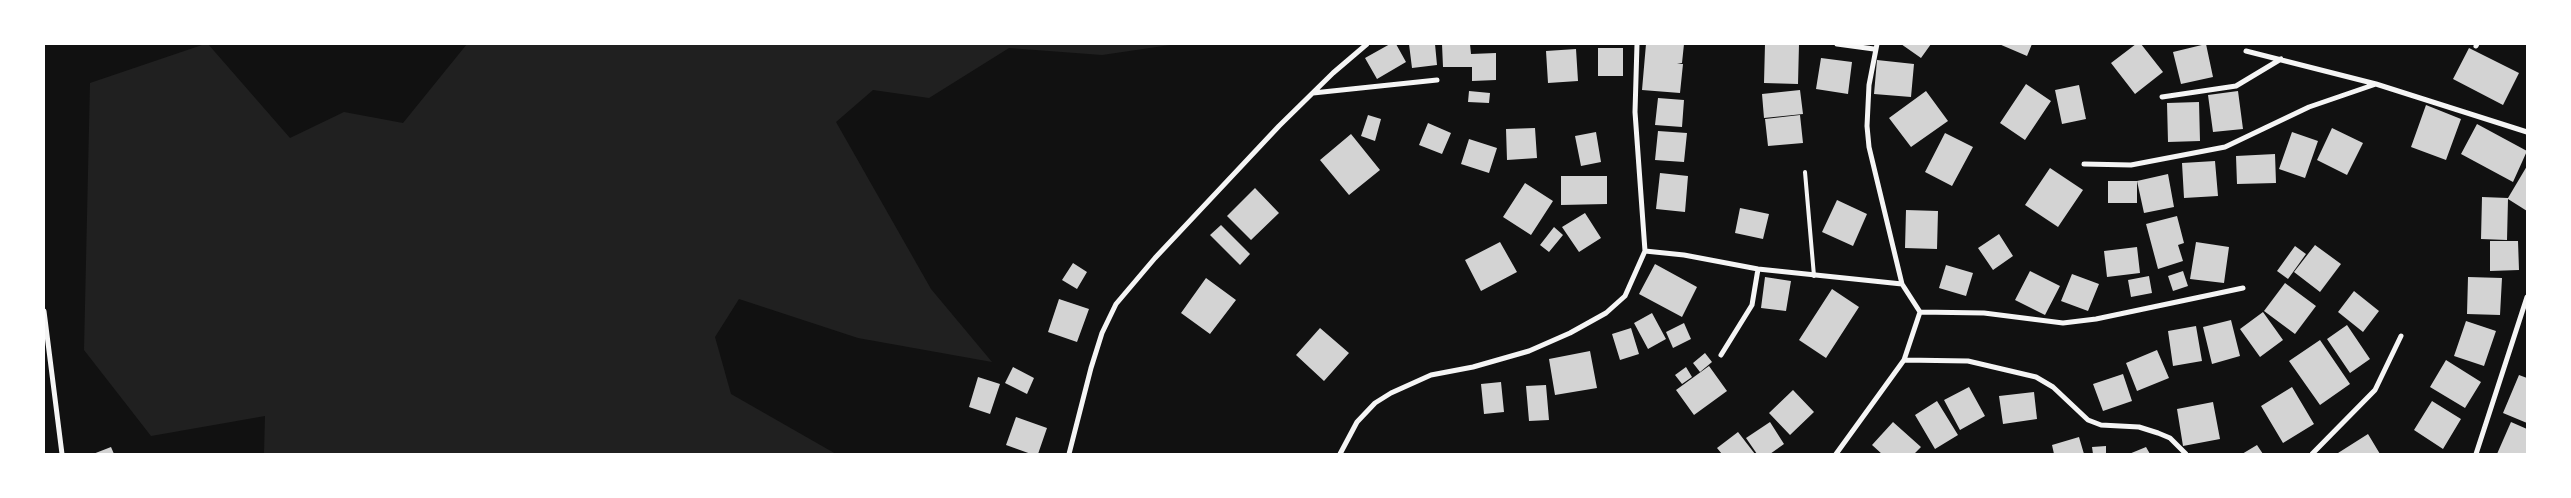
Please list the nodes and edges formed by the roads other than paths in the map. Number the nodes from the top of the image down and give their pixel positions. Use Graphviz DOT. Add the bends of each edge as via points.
graph roads {
  1 [pos="1367,44"];
  2 [pos="1637,44"];
  3 [pos="1837,44"];
  4 [pos="1876,46"];
  5 [pos="2246,51"];
  6 [pos="2281,59"];
  7 [pos="1437,80"];
  8 [pos="2376,84"];
  9 [pos="1312,93"];
  10 [pos="2162,97"];
  11 [pos="2527,132"];
  12 [pos="2084,164"];
  13 [pos="1805,172"];
  14 [pos="1645,250"];
  15 [pos="1758,269"];
  16 [pos="1814,276"];
  17 [pos="1902,284"];
  18 [pos="2243,288"];
  19 [pos="2527,297"];
  20 [pos="44,311"];
  21 [pos="1920,312"];
  22 [pos="2401,336"];
  23 [pos="1721,355"];
  24 [pos="1904,360"];
  25 [pos="62,454"];
  26 [pos="1070,454"];
  27 [pos="1340,454"];
  28 [pos="1836,454"];
  29 [pos="2186,454"];
  30 [pos="2312,454"];
  31 [pos="2476,454"];
  1 -- 9 [label="street"];
  2 -- 14 [label="street" via="1635,112"];
  3 -- 4 [label="street"];
  4 -- 17 [label="street" via="1867,108 1869,147"];
  5 -- 6 [label="street"];
  6 -- 8 [label="street"];
  6 -- 10 [label="street" via="2236,86"];
  7 -- 9 [label="street"];
  8 -- 11 [label="street"];
  8 -- 12 [label="street" via="2309,107 2225,147 2131,165"];
  9 -- 26 [label="street" via="1116,304 1102,332"];
  13 -- 16 [label="lane"];
  14 -- 15 [label="street"];
  14 -- 27 [label="street" via="1625,296 1606,314 1529,351 1431,375 1391,393 1375,402 1357,422"];
  15 -- 16 [label="street"];
  15 -- 23 [label="street" via="1752,305"];
  16 -- 17 [label="street"];
  17 -- 21 [label="street"];
  18 -- 21 [label="street" via="2063,324 1984,314"];
  19 -- 31 [label="street"];
  20 -- 25 [label="street"];
  21 -- 24 [label="street"];
  22 -- 30 [label="street" via="2375,390"];
  24 -- 28 [label="street"];
  24 -- 29 [label="street" via="1968,361 2036,377 2053,387 2088,420 2101,425 2139,427 2158,433 2170,438"];
}
